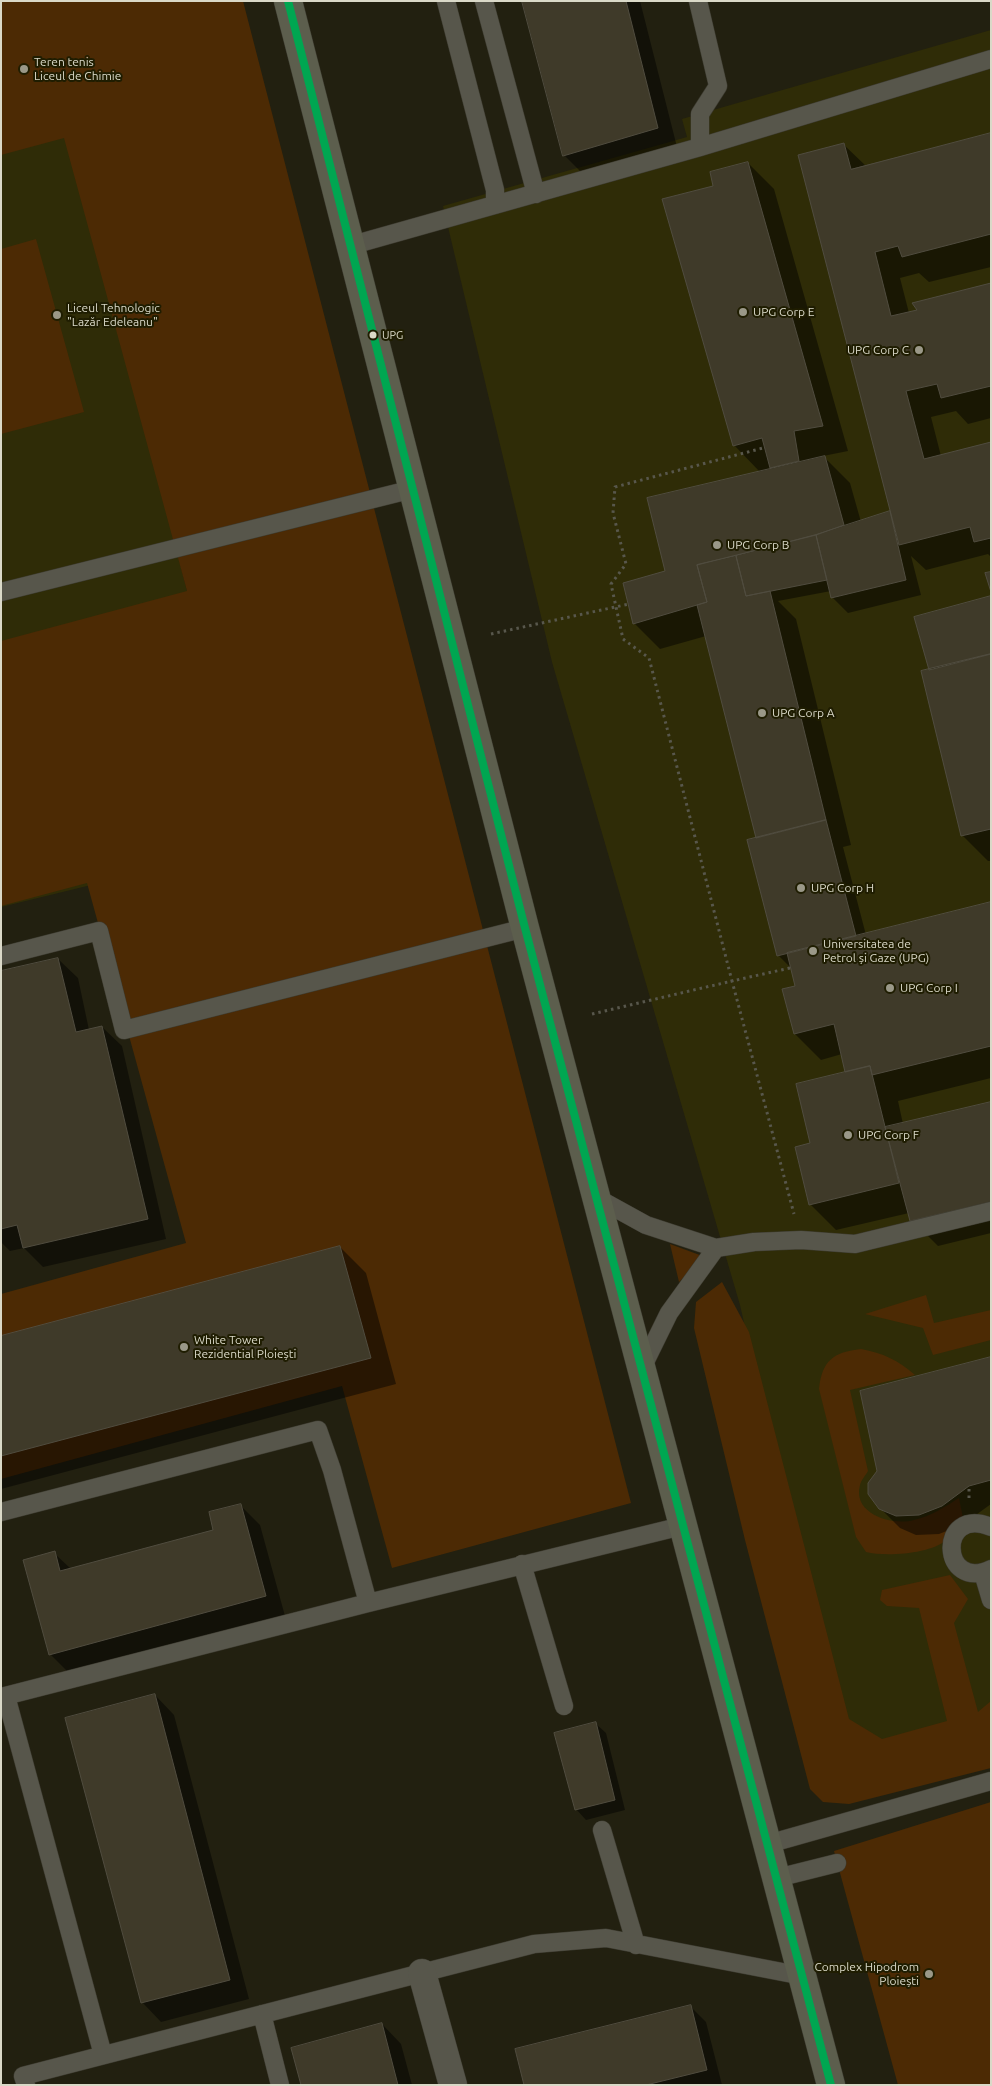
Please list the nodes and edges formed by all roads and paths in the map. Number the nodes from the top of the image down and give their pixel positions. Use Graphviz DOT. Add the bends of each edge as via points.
graph roads {
  1 [pos="288,1"];
  2 [pos="446,1"];
  3 [pos="484,1"];
  4 [pos="698,1"];
  5 [pos="991,58"];
  6 [pos="700,147"];
  7 [pos="536,194"];
  8 [pos="495,205"];
  9 [pos="349,246"];
  10 [pos="763,448"];
  11 [pos="413,489"];
  12 [pos="1,592"];
  13 [pos="629,604"];
  14 [pos="615,607"];
  15 [pos="491,634"];
  16 [pos="525,928"];
  17 [pos="1,956"];
  18 [pos="790,968"];
  19 [pos="732,981"];
  20 [pos="592,1014"];
  21 [pos="597,1198"];
  22 [pos="991,1211"];
  23 [pos="796,1220"];
  24 [pos="716,1248"];
  25 [pos="642,1368"];
  26 [pos="1,1512"];
  27 [pos="682,1526"];
  28 [pos="991,1527"];
  29 [pos="522,1564"];
  30 [pos="987,1571"];
  31 [pos="991,1600"];
  32 [pos="368,1603"];
  33 [pos="4,1697"];
  34 [pos="564,1706"];
  35 [pos="991,1781"];
  36 [pos="602,1830"];
  37 [pos="768,1844"];
  38 [pos="837,1863"];
  39 [pos="777,1878"];
  40 [pos="636,1945"];
  41 [pos="422,1973"];
  42 [pos="804,1976"];
  43 [pos="262,2014"];
  44 [pos="103,2055"];
  45 [pos="26,2085"];
  46 [pos="280,2085"];
  47 [pos="453,2085"];
  48 [pos="831,2085"];
  1 -- 9 [label="main road"];
  2 -- 8 [label="lane" via="495,190"];
  3 -- 7 [label="lane"];
  4 -- 6 [label="lane" via="718,86 700,114"];
  5 -- 6 [label="lane"];
  6 -- 7 [label="lane"];
  7 -- 8 [label="lane"];
  8 -- 9 [label="lane"];
  9 -- 11 [label="main road"];
  10 -- 14 [label="path" via="616,487 613,513 626,564 611,584"];
  11 -- 12 [label="lane"];
  11 -- 16 [label="main road"];
  13 -- 14 [label="path"];
  14 -- 15 [label="path"];
  14 -- 19 [label="path" via="623,639 649,658"];
  16 -- 17 [label="lane" via="124,1030 99,931"];
  16 -- 21 [label="main road"];
  18 -- 19 [label="path"];
  19 -- 20 [label="path"];
  19 -- 23 [label="path"];
  21 -- 24 [label="lane" via="646,1226"];
  21 -- 25 [label="main road"];
  22 -- 24 [label="lane" via="855,1244 801,1240"];
  24 -- 25 [label="lane" via="669,1313"];
  25 -- 27 [label="main road"];
  26 -- 32 [label="lane" via="318,1430"];
  27 -- 29 [label="lane"];
  27 -- 37 [label="main road"];
  28 -- 30 [label="lane" via="981,1523 969,1524 958,1530 951,1540 950,1552 956,1565 968,1573"];
  29 -- 32 [label="lane"];
  29 -- 34 [label="lane"];
  30 -- 31 [label="lane"];
  32 -- 33 [label="lane"];
  33 -- 44 [label="lane"];
  35 -- 37 [label="lane"];
  36 -- 40 [label="lane"];
  37 -- 39 [label="main road"];
  38 -- 39 [label="lane"];
  39 -- 42 [label="main road"];
  40 -- 41 [label="lane" via="606,1938 534,1944"];
  40 -- 42 [label="lane"];
  41 -- 43 [label="lane"];
  41 -- 47 [label="street"];
  42 -- 48 [label="main road"];
  43 -- 44 [label="lane"];
  43 -- 46 [label="lane"];
  44 -- 45 [label="lane" via="24,2076"];
}
